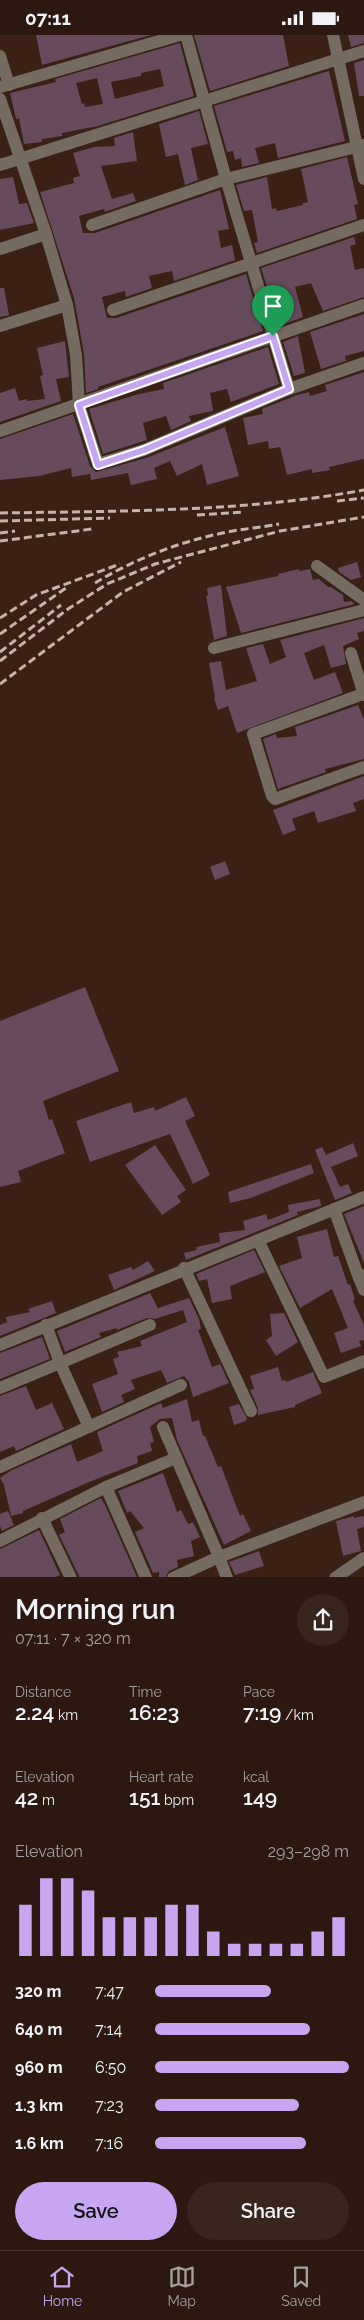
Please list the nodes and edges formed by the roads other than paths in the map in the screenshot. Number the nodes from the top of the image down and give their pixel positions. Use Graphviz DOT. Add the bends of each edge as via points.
graph roads {
  1 [pos="180,35"];
  2 [pos="186,35"];
  3 [pos="333,35"];
  4 [pos="364,51"];
  5 [pos="0,56"];
  6 [pos="338,59"];
  7 [pos="4,86"];
  8 [pos="0,99"];
  9 [pos="203,100"];
  10 [pos="361,146"];
  11 [pos="18,158"];
  12 [pos="0,165"];
  13 [pos="226,179"];
  14 [pos="364,179"];
  15 [pos="92,225"];
  16 [pos="364,225"];
  17 [pos="46,234"];
  18 [pos="0,249"];
  19 [pos="252,263"];
  20 [pos="67,305"];
  21 [pos="364,305"];
  22 [pos="113,310"];
  23 [pos="0,326"];
  24 [pos="273,336"];
  25 [pos="364,363"];
  26 [pos="289,389"];
  27 [pos="79,405"];
  28 [pos="0,431"];
  29 [pos="317,566"];
  30 [pos="364,600"];
  31 [pos="364,610"];
  32 [pos="214,648"];
  33 [pos="351,653"];
  34 [pos="364,694"];
  35 [pos="364,767"];
  36 [pos="364,1197"];
  37 [pos="334,1209"];
  38 [pos="258,1240"];
  39 [pos="184,1268"];
  40 [pos="361,1276"];
  41 [pos="364,1290"];
  42 [pos="46,1325"];
  43 [pos="150,1325"];
  44 [pos="0,1345"];
  45 [pos="364,1361"];
  46 [pos="60,1363"];
  47 [pos="181,1385"];
  48 [pos="0,1388"];
  49 [pos="251,1411"];
  50 [pos="89,1427"];
  51 [pos="164,1427"];
  52 [pos="176,1458"];
  53 [pos="0,1467"];
  54 [pos="106,1487"];
  55 [pos="364,1502"];
  56 [pos="42,1518"];
  57 [pos="0,1541"];
  58 [pos="219,1557"];
  59 [pos="364,1558"];
  60 [pos="71,1577"];
  61 [pos="146,1577"];
  62 [pos="173,1577"];
  63 [pos="227,1577"];
  64 [pos="335,1577"];
  1 -- 7 [label="street"];
  2 -- 9 [label="street"];
  3 -- 6 [label="street"];
  4 -- 6 [label="street"];
  5 -- 7 [label="street"];
  6 -- 9 [label="street"];
  6 -- 10 [label="street"];
  8 -- 11 [label="street"];
  9 -- 11 [label="street"];
  9 -- 13 [label="street"];
  10 -- 13 [label="street"];
  10 -- 14 [label="street"];
  11 -- 12 [label="street"];
  11 -- 17 [label="street"];
  13 -- 15 [label="street"];
  13 -- 19 [label="street"];
  16 -- 19 [label="street"];
  17 -- 18 [label="street"];
  17 -- 20 [label="street"];
  19 -- 22 [label="street"];
  19 -- 24 [label="street"];
  20 -- 23 [label="street"];
  20 -- 27 [label="street" via="76,355"];
  21 -- 24 [label="street"];
  24 -- 26 [label="street"];
  24 -- 27 [label="street"];
  25 -- 26 [label="street"];
  26 -- 27 [label="street" via="144,450 98,465"];
  27 -- 28 [label="street"];
  29 -- 30 [label="street"];
  31 -- 32 [label="street"];
  33 -- 34 [label="street"];
  34 -- 35 [label="street" via="253,734 275,799"];
  36 -- 37 [label="street"];
  37 -- 38 [label="street"];
  37 -- 40 [label="street"];
  38 -- 39 [label="street"];
  38 -- 45 [label="street" via="324,1377"];
  39 -- 42 [label="street"];
  39 -- 49 [label="street"];
  40 -- 41 [label="street"];
  42 -- 44 [label="street"];
  42 -- 46 [label="street"];
  43 -- 46 [label="street"];
  46 -- 48 [label="street"];
  46 -- 50 [label="street"];
  47 -- 50 [label="street"];
  50 -- 53 [label="street"];
  51 -- 52 [label="street"];
  52 -- 54 [label="street"];
  52 -- 58 [label="street"];
  54 -- 56 [label="street"];
  54 -- 61 [label="street"];
  55 -- 58 [label="street"];
  56 -- 57 [label="street"];
  56 -- 60 [label="street"];
  58 -- 62 [label="street"];
  58 -- 63 [label="street"];
  59 -- 64 [label="street"];
}
